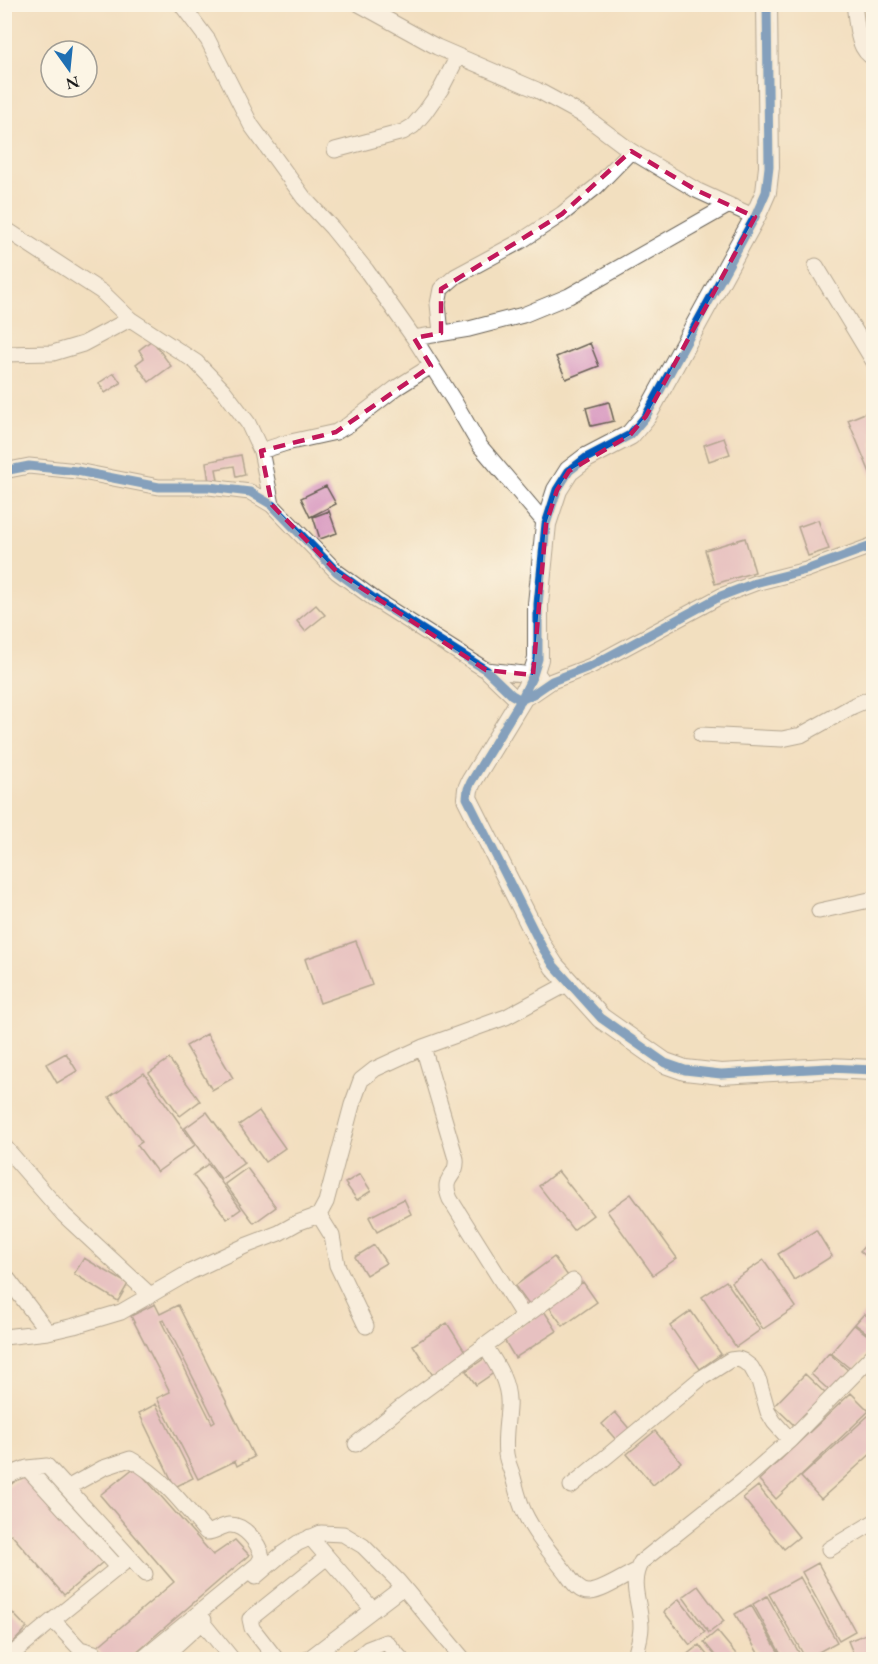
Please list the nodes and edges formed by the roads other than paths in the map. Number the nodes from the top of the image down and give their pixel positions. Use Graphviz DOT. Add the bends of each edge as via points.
graph roads {
  1 [pos="181,4"];
  2 [pos="359,4"];
  3 [pos="767,4"];
  4 [pos="854,4"];
  5 [pos="458,56"];
  6 [pos="873,58"];
  7 [pos="335,150"];
  8 [pos="632,152"];
  9 [pos="729,205"];
  10 [pos="755,217"];
  11 [pos="4,228"];
  12 [pos="816,267"];
  13 [pos="130,319"];
  14 [pos="441,333"];
  15 [pos="414,338"];
  16 [pos="4,354"];
  17 [pos="873,362"];
  18 [pos="431,366"];
  19 [pos="261,452"];
  20 [pos="4,471"];
  21 [pos="272,505"];
  22 [pos="546,524"];
  23 [pos="873,544"];
  24 [pos="486,670"];
  25 [pos="543,678"];
  26 [pos="873,697"];
  27 [pos="521,700"];
  28 [pos="701,735"];
  29 [pos="873,899"];
  30 [pos="819,911"];
  31 [pos="569,983"];
  32 [pos="423,1047"];
  33 [pos="873,1070"];
  34 [pos="4,1146"];
  35 [pos="319,1215"];
  36 [pos="4,1274"];
  37 [pos="573,1281"];
  38 [pos="149,1294"];
  39 [pos="524,1317"];
  40 [pos="366,1326"];
  41 [pos="48,1332"];
  42 [pos="4,1337"];
  43 [pos="484,1345"];
  44 [pos="873,1354"];
  45 [pos="790,1440"];
  46 [pos="356,1444"];
  47 [pos="27,1468"];
  48 [pos="4,1477"];
  49 [pos="572,1486"];
  50 [pos="68,1488"];
  51 [pos="873,1522"];
  52 [pos="310,1537"];
  53 [pos="829,1549"];
  54 [pos="130,1557"];
  55 [pos="327,1557"];
  56 [pos="117,1567"];
  57 [pos="636,1571"];
  58 [pos="145,1574"];
  59 [pos="403,1587"];
  60 [pos="373,1610"];
  61 [pos="53,1620"];
  62 [pos="202,1622"];
  63 [pos="81,1654"];
  64 [pos="458,1657"];
  65 [pos="5,1659"];
  66 [pos="100,1659"];
  67 [pos="141,1659"];
  68 [pos="160,1659"];
  69 [pos="233,1659"];
  70 [pos="277,1659"];
  71 [pos="308,1659"];
  72 [pos="355,1659"];
  73 [pos="402,1659"];
  74 [pos="634,1659"];
  1 -- 15 [label="street" via="208,40 251,125 304,198 366,270"];
  2 -- 5 [label="street"];
  3 -- 10 [label="street" via="769,167 766,192"];
  4 -- 6 [label="street" via="861,44"];
  5 -- 7 [label="street" via="441,89 413,126"];
  5 -- 8 [label="street" via="583,115"];
  8 -- 9 [label="street"];
  8 -- 14 [label="street" via="562,214 521,242 456,276 441,290"];
  9 -- 10 [label="street"];
  9 -- 14 [label="street" via="569,296 523,315"];
  10 -- 22 [label="street" via="646,416 630,435 569,471 557,490"];
  11 -- 13 [label="street" via="102,292"];
  12 -- 17 [label="street"];
  13 -- 16 [label="street" via="83,344 53,353"];
  13 -- 19 [label="street" via="196,362 248,423"];
  14 -- 15 [label="street"];
  15 -- 18 [label="street"];
  18 -- 19 [label="street" via="336,432"];
  18 -- 22 [label="street" via="480,446"];
  19 -- 21 [label="street"];
  20 -- 21 [label="street" via="29,466 159,487 250,492"];
  21 -- 24 [label="street" via="337,572"];
  22 -- 25 [label="street" via="538,604 538,659"];
  23 -- 25 [label="street" via="721,596 591,666"];
  24 -- 25 [label="street"];
  24 -- 27 [label="street"];
  25 -- 27 [label="street"];
  26 -- 28 [label="street" via="801,735 782,739"];
  27 -- 31 [label="street" via="471,782 467,798 542,947"];
  29 -- 30 [label="street"];
  31 -- 32 [label="street" via="506,1017"];
  31 -- 33 [label="street" via="601,1018 665,1062 685,1070 721,1074 828,1068"];
  32 -- 35 [label="street" via="375,1068 361,1080"];
  32 -- 39 [label="street" via="456,1159 457,1167 446,1183 446,1190"];
  34 -- 38 [label="street" via="64,1215"];
  35 -- 38 [label="street" via="245,1246"];
  35 -- 40 [label="street" via="332,1236 337,1265"];
  36 -- 41 [label="street"];
  37 -- 39 [label="street"];
  38 -- 41 [label="street" via="121,1312"];
  39 -- 43 [label="street"];
  41 -- 42 [label="street"];
  43 -- 46 [label="street"];
  43 -- 57 [label="street" via="506,1385 506,1455 530,1524 575,1585 586,1592 606,1587"];
  44 -- 45 [label="street"];
  45 -- 49 [label="street" via="768,1413 756,1374 743,1361 730,1360 700,1378"];
  45 -- 57 [label="street" via="641,1562"];
  47 -- 48 [label="street"];
  47 -- 50 [label="street" via="47,1466"];
  47 -- 56 [label="street"];
  50 -- 54 [label="street"];
  50 -- 67 [label="street" via="103,1468 130,1459 168,1487 206,1532 226,1525 238,1526 261,1551 258,1564"];
  51 -- 53 [label="street"];
  52 -- 55 [label="street"];
  52 -- 59 [label="street" via="343,1534 363,1546"];
  52 -- 62 [label="street" via="282,1554"];
  54 -- 56 [label="street"];
  54 -- 58 [label="street"];
  55 -- 60 [label="street"];
  55 -- 70 [label="street" via="250,1619 252,1628"];
  56 -- 61 [label="street"];
  57 -- 74 [label="street" via="634,1584 641,1629"];
  59 -- 60 [label="street"];
  59 -- 64 [label="street"];
  60 -- 71 [label="street"];
  61 -- 63 [label="street"];
  61 -- 65 [label="street"];
  62 -- 68 [label="street"];
  62 -- 69 [label="street"];
  63 -- 66 [label="street" via="94,1653"];
  72 -- 73 [label="street" via="386,1642"];
}
